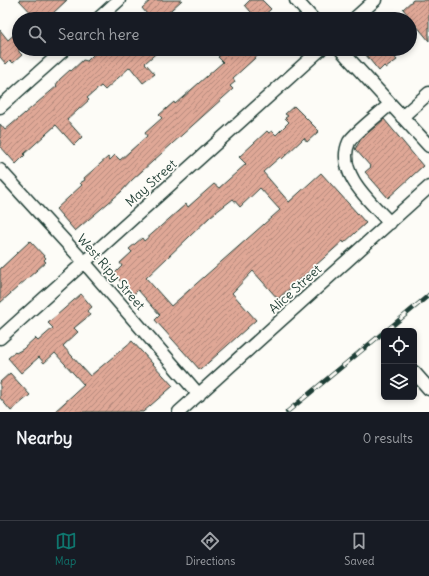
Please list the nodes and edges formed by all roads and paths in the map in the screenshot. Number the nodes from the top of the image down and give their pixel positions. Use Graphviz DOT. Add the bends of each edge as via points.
graph roads {
  1 [pos="119,0"];
  2 [pos="296,0"];
  3 [pos="375,0"];
  4 [pos="106,12"];
  5 [pos="307,12"];
  6 [pos="362,12"];
  7 [pos="56,56"];
  8 [pos="313,56"];
  9 [pos="346,56"];
  10 [pos="429,93"];
  11 [pos="390,104"];
  12 [pos="0,107"];
  13 [pos="402,118"];
  14 [pos="429,146"];
  15 [pos="0,170"];
  16 [pos="429,187"];
  17 [pos="390,223"];
  18 [pos="84,262"];
  19 [pos="0,338"];
  20 [pos="417,375"];
  21 [pos="429,389"];
  22 [pos="199,394"];
  23 [pos="179,412"];
  1 -- 4 [label="street"];
  2 -- 5 [label="street"];
  3 -- 6 [label="street"];
  7 -- 12 [label="street"];
  8 -- 18 [label="street, May Street"];
  9 -- 11 [label="street"];
  10 -- 13 [label="street"];
  11 -- 13 [label="street"];
  11 -- 17 [label="street" via="349,142 346,159 353,182"];
  13 -- 14 [label="street"];
  15 -- 18 [label="street, West Ripy Street"];
  16 -- 17 [label="street, Alice Street"];
  17 -- 22 [label="street, Alice Street"];
  18 -- 19 [label="street, May Street"];
  18 -- 22 [label="street, West Ripy Street"];
  20 -- 21 [label="street"];
  22 -- 23 [label="street, Alice Street"];
}
